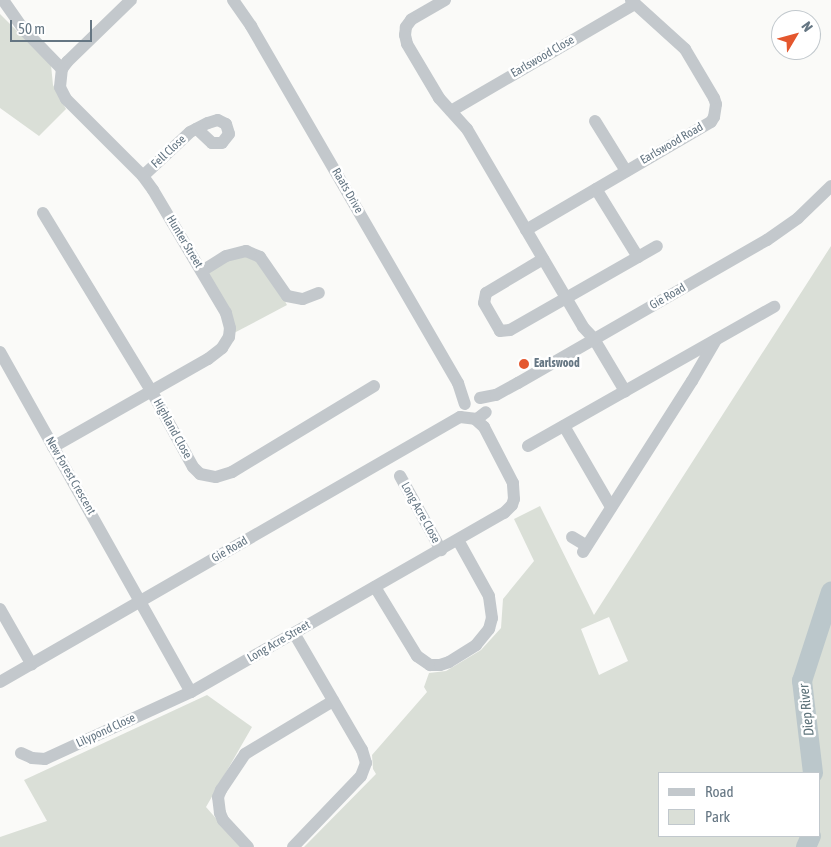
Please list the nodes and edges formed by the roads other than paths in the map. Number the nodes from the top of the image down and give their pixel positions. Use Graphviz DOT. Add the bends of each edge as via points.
graph roads {
  1 [pos="3,0"];
  2 [pos="131,0"];
  3 [pos="233,0"];
  4 [pos="445,0"];
  5 [pos="633,2"];
  6 [pos="62,69"];
  7 [pos="451,111"];
  8 [pos="595,121"];
  9 [pos="196,129"];
  10 [pos="626,171"];
  11 [pos="143,176"];
  12 [pos="831,186"];
  13 [pos="596,189"];
  14 [pos="43,213"];
  15 [pos="526,230"];
  16 [pos="657,246"];
  17 [pos="638,257"];
  18 [pos="543,259"];
  19 [pos="202,271"];
  20 [pos="319,292"];
  21 [pos="566,298"];
  22 [pos="774,307"];
  23 [pos="716,340"];
  24 [pos="591,341"];
  25 [pos="0,352"];
  26 [pos="684,358"];
  27 [pos="692,382"];
  28 [pos="374,386"];
  29 [pos="152,392"];
  30 [pos="621,393"];
  31 [pos="474,411"];
  32 [pos="564,426"];
  33 [pos="528,446"];
  34 [pos="53,447"];
  35 [pos="400,476"];
  36 [pos="611,507"];
  37 [pos="572,537"];
  38 [pos="458,540"];
  39 [pos="441,550"];
  40 [pos="375,587"];
  41 [pos="141,601"];
  42 [pos="0,609"];
  43 [pos="294,633"];
  44 [pos="32,665"];
  45 [pos="0,682"];
  46 [pos="191,692"];
  47 [pos="333,701"];
  48 [pos="21,753"];
  49 [pos="248,847"];
  50 [pos="293,847"];
  1 -- 6 [label="street" via="25,31"];
  2 -- 6 [label="street"];
  3 -- 31 [label="street, Raats Drive" via="252,26"];
  4 -- 7 [label="street" via="411,20 404,34 407,44"];
  5 -- 7 [label="street, Earlswood Close"];
  5 -- 10 [label="street, Earlswood Road" via="685,49 714,98 716,111 711,122"];
  6 -- 11 [label="street, Hunter Street" via="60,87 66,98"];
  7 -- 15 [label="street" via="467,129"];
  8 -- 10 [label="street"];
  9 -- 11 [label="street, Fell Close"];
  10 -- 13 [label="street, Earlswood Road"];
  11 -- 19 [label="street, Hunter Street"];
  12 -- 24 [label="street, Gie Road" via="798,218 767,240"];
  13 -- 15 [label="street, Earlswood Road"];
  13 -- 17 [label="street"];
  14 -- 29 [label="street, Highland Close"];
  15 -- 18 [label="street"];
  16 -- 17 [label="street"];
  17 -- 21 [label="street"];
  18 -- 21 [label="street"];
  18 -- 21 [label="street" via="486,293 484,303 500,331 510,330"];
  19 -- 20 [label="street" via="226,256 246,251 260,257 287,296 303,299"];
  19 -- 29 [label="street, Hunter Street" via="226,313 229,337 222,348 208,359"];
  21 -- 24 [label="street"];
  22 -- 23 [label="street"];
  23 -- 26 [label="street"];
  23 -- 27 [label="street"];
  24 -- 30 [label="street"];
  24 -- 31 [label="street, Gie Road"];
  25 -- 34 [label="street, New Forest Crescent"];
  26 -- 27 [label="street" via="693,360 695,364"];
  26 -- 30 [label="street"];
  27 -- 36 [label="street"];
  28 -- 29 [label="street, Highland Close" via="232,472 216,477 200,474 193,467"];
  29 -- 34 [label="street, Hunter Street"];
  30 -- 32 [label="street"];
  31 -- 38 [label="street, Raats Drive" via="513,483 514,499 504,513"];
  31 -- 41 [label="street, Gie Road"];
  32 -- 33 [label="street"];
  32 -- 36 [label="street"];
  34 -- 41 [label="street, New Forest Crescent"];
  35 -- 39 [label="street, Long Acre Close"];
  36 -- 37 [label="street" via="585,549"];
  38 -- 39 [label="street, Long Acre Street"];
  38 -- 40 [label="street" via="489,596 492,618 489,629 476,646 449,662 430,665 417,656"];
  39 -- 40 [label="street, Long Acre Street"];
  40 -- 43 [label="street, Long Acre Street"];
  41 -- 44 [label="street, Gie Road"];
  41 -- 46 [label="street"];
  42 -- 44 [label="street"];
  43 -- 46 [label="street, Long Acre Street"];
  43 -- 47 [label="street"];
  44 -- 45 [label="street, Gie Road"];
  46 -- 48 [label="street, Lilypond Close" via="45,759"];
  47 -- 49 [label="street" via="245,754 221,790 218,805 223,820"];
  47 -- 50 [label="street" via="362,750 365,767 358,779"];
}
